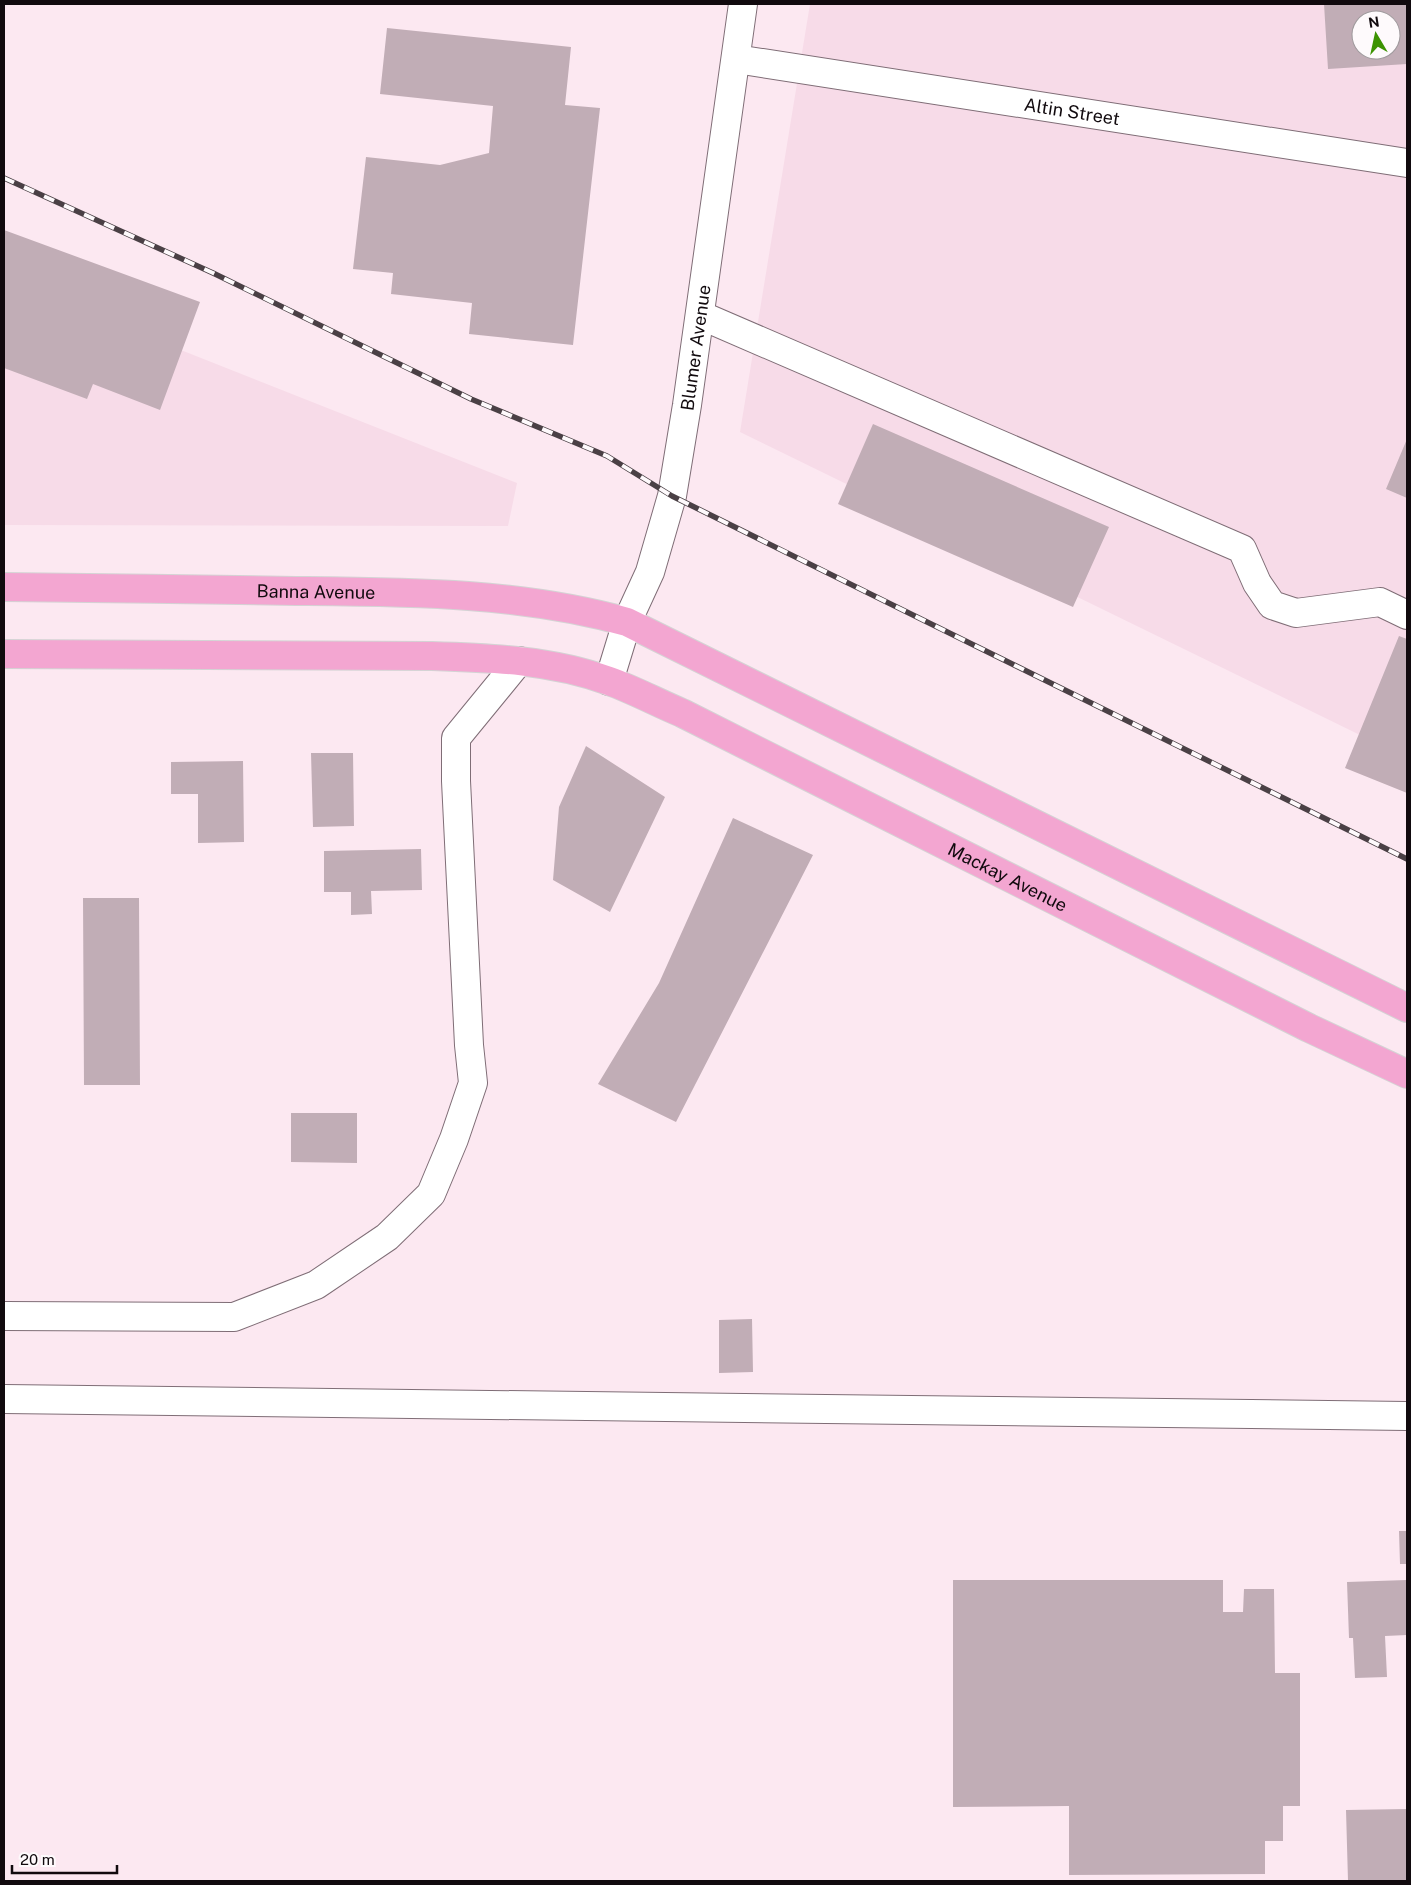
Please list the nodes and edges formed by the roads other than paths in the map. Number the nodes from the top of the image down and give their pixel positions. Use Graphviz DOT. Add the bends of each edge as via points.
graph roads {
  1 [pos="743,4"];
  2 [pos="736,59"];
  3 [pos="1407,163"];
  4 [pos="700,315"];
  5 [pos="4,587"];
  6 [pos="1407,615"];
  7 [pos="627,622"];
  8 [pos="4,654"];
  9 [pos="519,661"];
  10 [pos="609,681"];
  11 [pos="1407,1008"];
  12 [pos="1407,1074"];
  13 [pos="4,1316"];
  14 [pos="4,1399"];
  15 [pos="1407,1416"];
  1 -- 2 [label="street, Blumer Avenue"];
  2 -- 3 [label="street, Altin Street"];
  2 -- 4 [label="street, Blumer Avenue"];
  4 -- 6 [label="street" via="1242,549 1257,583 1272,605 1296,613 1380,602"];
  4 -- 7 [label="street, Blumer Avenue" via="672,496 650,572"];
  5 -- 7 [label="main road, Banna Avenue" via="435,594 526,602 591,612"];
  7 -- 10 [label="street, Blumer Avenue"];
  7 -- 11 [label="main road"];
  8 -- 9 [label="main road" via="432,656"];
  9 -- 10 [label="main road"];
  9 -- 13 [label="street" via="456,738 467,1016 473,1083 431,1194 387,1237 316,1285 234,1317"];
  10 -- 12 [label="main road, Mackay Avenue" via="682,713 1309,1028"];
  14 -- 15 [label="street"];
}
